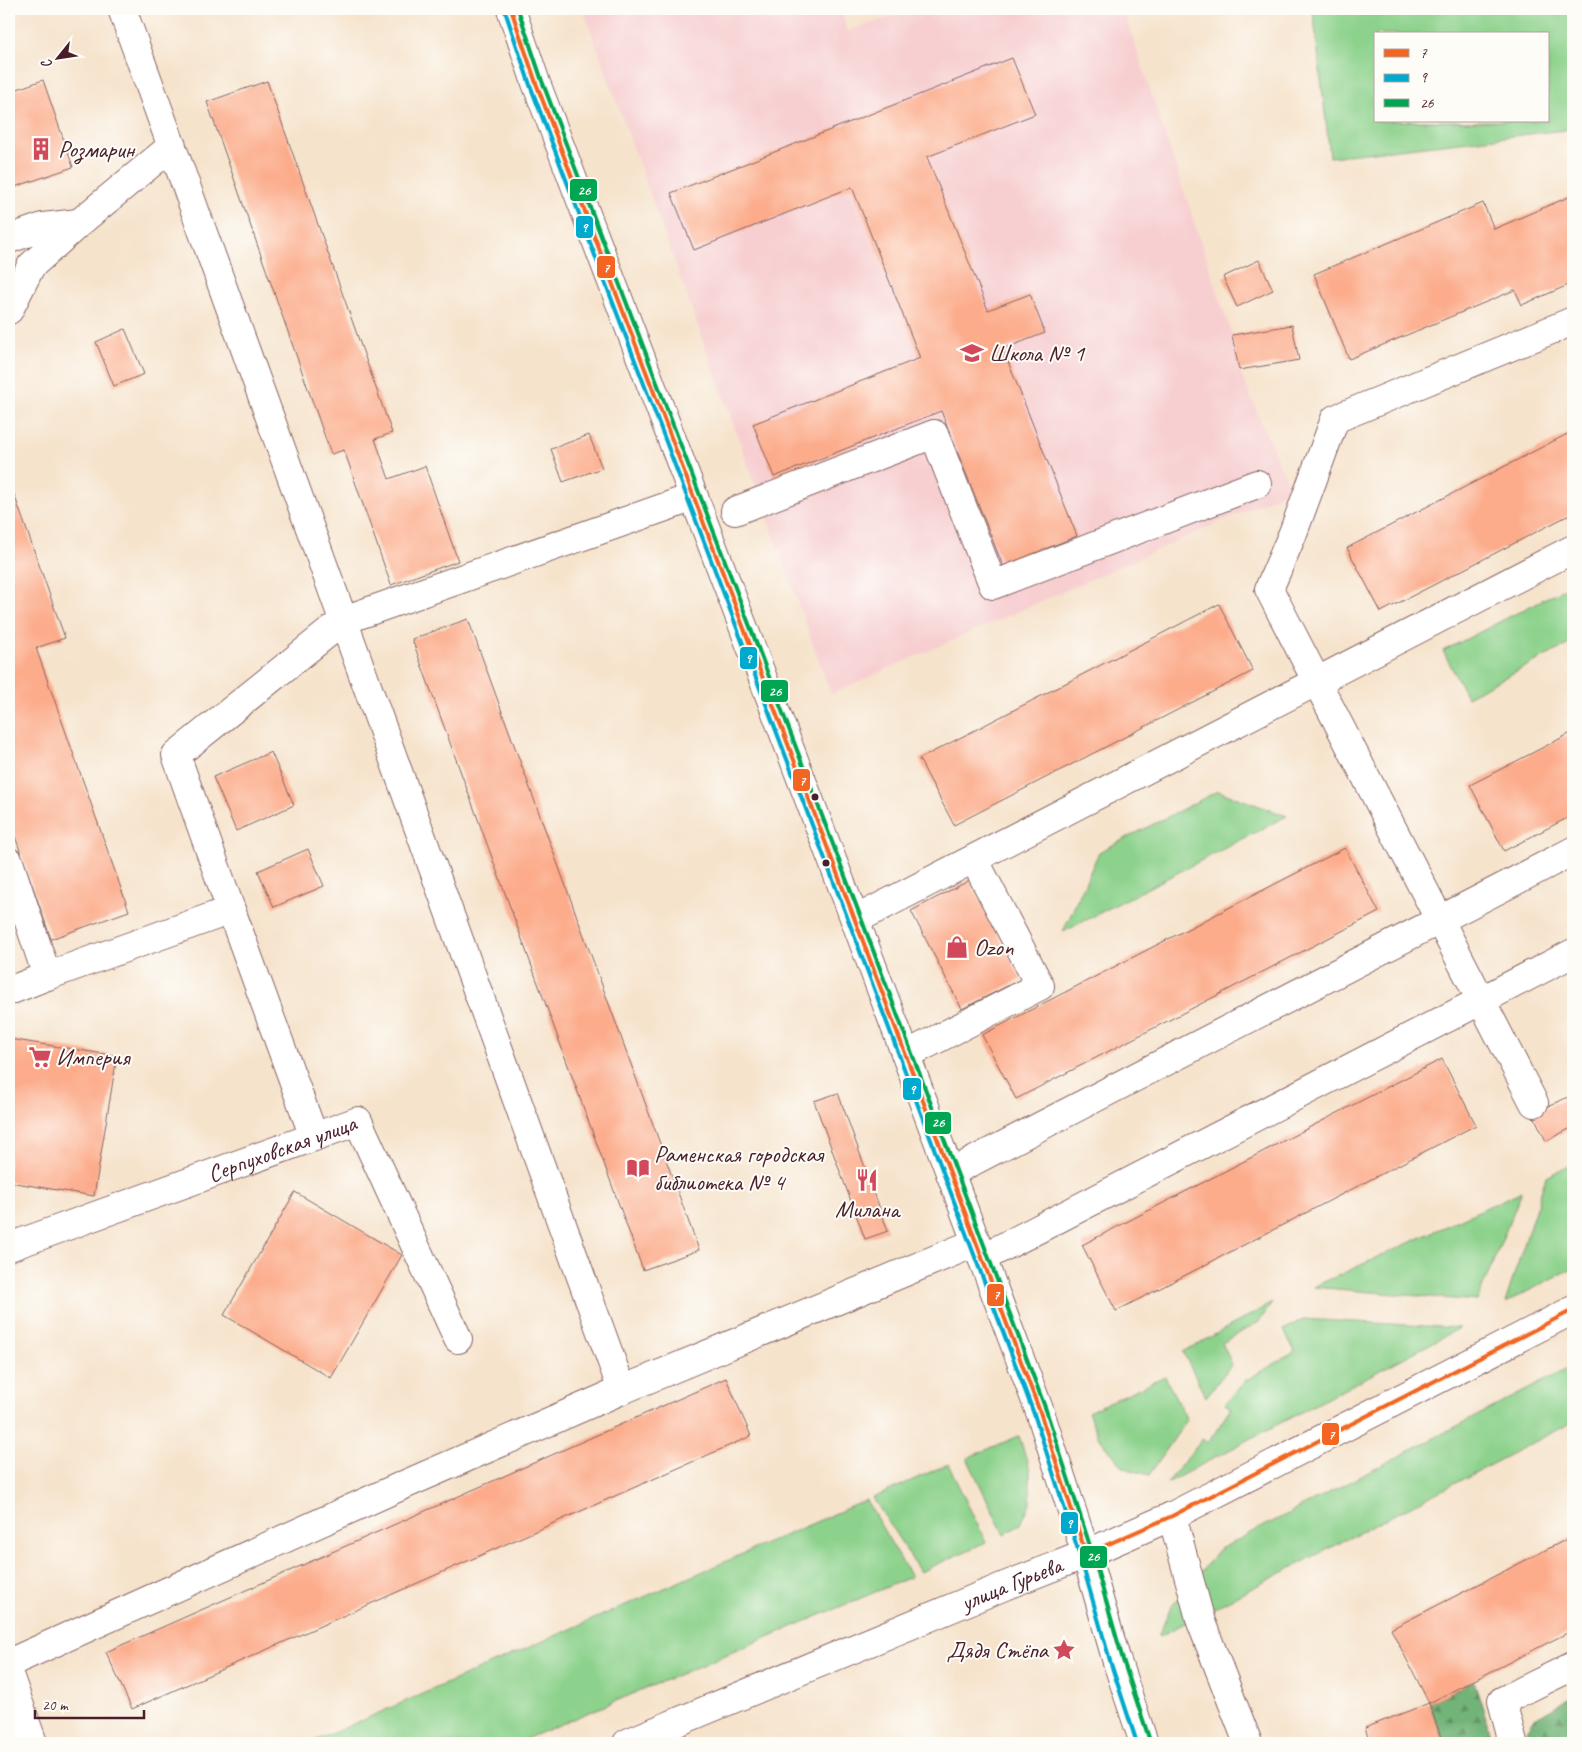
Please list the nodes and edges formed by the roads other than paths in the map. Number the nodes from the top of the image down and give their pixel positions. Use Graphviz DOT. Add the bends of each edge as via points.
graph roads {
  1 [pos="122,9"];
  2 [pos="511,9"];
  3 [pos="172,146"];
  4 [pos="79,223"];
  5 [pos="9,239"];
  6 [pos="9,310"];
  7 [pos="1573,321"];
  8 [pos="1257,484"];
  9 [pos="694,497"];
  10 [pos="735,511"];
  11 [pos="1573,549"];
  12 [pos="344,620"];
  13 [pos="1316,682"];
  14 [pos="1573,851"];
  15 [pos="974,859"];
  16 [pos="9,862"];
  17 [pos="231,910"];
  18 [pos="855,920"];
  19 [pos="1440,920"];
  20 [pos="1573,953"];
  21 [pos="47,976"];
  22 [pos="9,991"];
  23 [pos="1481,1000"];
  24 [pos="906,1054"];
  25 [pos="1534,1103"];
  26 [pos="314,1137"];
  27 [pos="950,1173"];
  28 [pos="9,1247"];
  29 [pos="979,1250"];
  30 [pos="1573,1310"];
  31 [pos="458,1339"];
  32 [pos="622,1390"];
  33 [pos="1172,1516"];
  34 [pos="1086,1554"];
  35 [pos="9,1662"];
  36 [pos="1573,1666"];
  37 [pos="9,1675"];
  38 [pos="33,1743"];
  39 [pos="628,1743"];
  40 [pos="1144,1743"];
  41 [pos="1248,1743"];
  42 [pos="1513,1743"];
  1 -- 3 [label="main road"];
  2 -- 9 [label="main road" via="536,83"];
  3 -- 4 [label="main road"];
  3 -- 12 [label="main road"];
  4 -- 5 [label="main road" via="43,227"];
  4 -- 6 [label="main road" via="31,266"];
  7 -- 13 [label="main road" via="1335,419 1269,589"];
  8 -- 10 [label="main road" via="993,585 934,434"];
  9 -- 12 [label="main road"];
  9 -- 18 [label="main road"];
  11 -- 13 [label="main road"];
  12 -- 17 [label="main road" via="176,755"];
  12 -- 32 [label="main road"];
  13 -- 15 [label="main road"];
  13 -- 19 [label="main road"];
  14 -- 19 [label="main road"];
  15 -- 18 [label="main road"];
  15 -- 24 [label="main road" via="992,909 1040,986"];
  16 -- 21 [label="main road"];
  17 -- 21 [label="main road"];
  17 -- 26 [label="main road"];
  18 -- 24 [label="main road"];
  19 -- 23 [label="main road"];
  19 -- 27 [label="main road"];
  20 -- 23 [label="main road"];
  21 -- 22 [label="main road"];
  23 -- 25 [label="main road"];
  23 -- 29 [label="main road"];
  24 -- 27 [label="main road"];
  26 -- 28 [label="main road, Серпуховская улица"];
  26 -- 31 [label="main road, Серпуховская улица" via="358,1121"];
  27 -- 29 [label="main road"];
  29 -- 32 [label="main road"];
  29 -- 34 [label="main road" via="1040,1412"];
  30 -- 33 [label="main road, улица Гурьева"];
  32 -- 35 [label="main road"];
  33 -- 34 [label="main road, улица Гурьева"];
  33 -- 41 [label="main road" via="1201,1622"];
  34 -- 39 [label="main road, улица Гурьева"];
  34 -- 40 [label="main road"];
  36 -- 42 [label="main road" via="1502,1701"];
  37 -- 38 [label="main road"];
}
